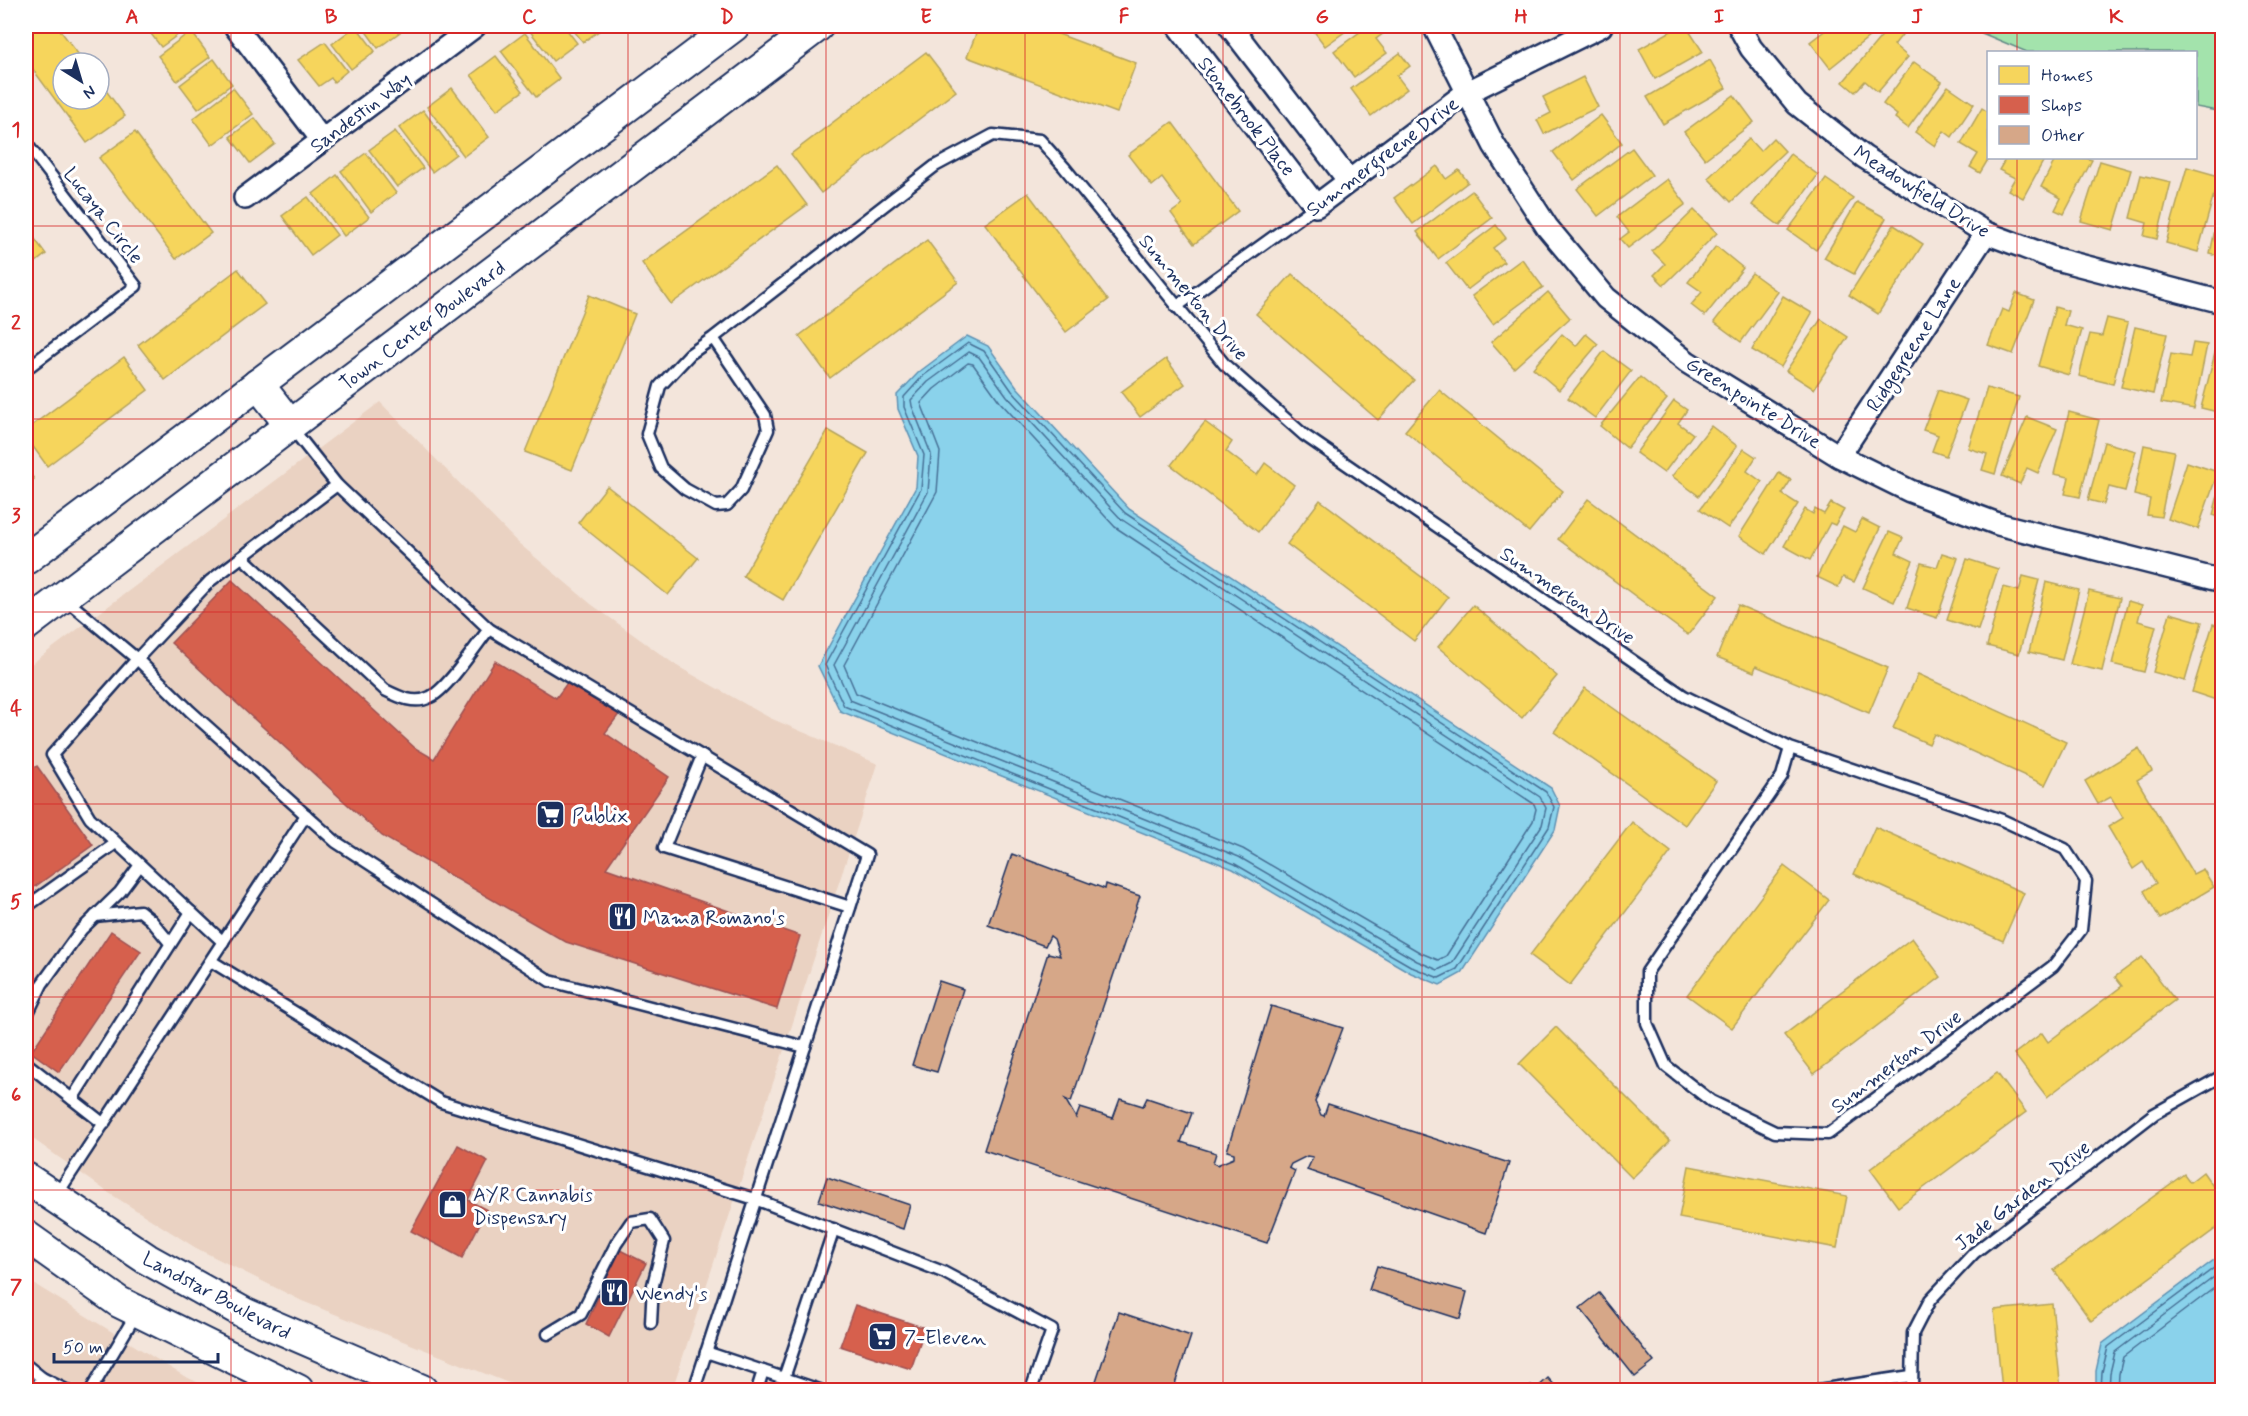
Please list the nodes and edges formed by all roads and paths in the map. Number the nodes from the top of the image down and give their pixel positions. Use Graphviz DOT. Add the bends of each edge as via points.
graph roads {
  1 [pos="235,26"];
  2 [pos="475,26"];
  3 [pos="734,26"];
  4 [pos="818,26"];
  5 [pos="1178,26"];
  6 [pos="1230,26"];
  7 [pos="1434,26"];
  8 [pos="1600,26"];
  9 [pos="1739,26"];
  10 [pos="1466,93"];
  11 [pos="322,140"];
  12 [pos="26,143"];
  13 [pos="1349,181"];
  14 [pos="245,198"];
  15 [pos="1316,206"];
  16 [pos="1986,233"];
  17 [pos="2223,302"];
  18 [pos="1176,307"];
  19 [pos="713,338"];
  20 [pos="26,369"];
  21 [pos="258,384"];
  22 [pos="290,425"];
  23 [pos="1839,456"];
  24 [pos="337,485"];
  25 [pos="242,557"];
  26 [pos="26,559"];
  27 [pos="2223,581"];
  28 [pos="62,597"];
  29 [pos="26,625"];
  30 [pos="489,629"];
  31 [pos="137,659"];
  32 [pos="1790,748"];
  33 [pos="702,756"];
  34 [pos="306,815"];
  35 [pos="116,843"];
  36 [pos="140,865"];
  37 [pos="26,907"];
  38 [pos="850,907"];
  39 [pos="190,912"];
  40 [pos="94,916"];
  41 [pos="223,942"];
  42 [pos="170,943"];
  43 [pos="211,961"];
  44 [pos="26,1017"];
  45 [pos="805,1047"];
  46 [pos="26,1063"];
  47 [pos="2223,1076"];
  48 [pos="72,1099"];
  49 [pos="104,1124"];
  50 [pos="26,1178"];
  51 [pos="755,1198"];
  52 [pos="54,1199"];
  53 [pos="834,1229"];
  54 [pos="26,1236"];
  55 [pos="138,1311"];
  56 [pos="651,1323"];
  57 [pos="548,1334"];
  58 [pos="706,1352"];
  59 [pos="26,1365"];
  60 [pos="763,1371"];
  61 [pos="1911,1376"];
  62 [pos="42,1378"];
  63 [pos="784,1378"];
  64 [pos="35,1390"];
  65 [pos="66,1390"];
  66 [pos="90,1390"];
  67 [pos="298,1390"];
  68 [pos="422,1390"];
  69 [pos="694,1390"];
  70 [pos="757,1390"];
  71 [pos="820,1390"];
  72 [pos="1031,1390"];
  73 [pos="1819,1390"];
  74 [pos="1912,1390"];
  1 -- 11 [label="street"];
  2 -- 11 [label="street, Sandestin Way"];
  3 -- 21 [label="main road"];
  4 -- 22 [label="main road, Town Center Boulevard"];
  5 -- 15 [label="street, Stonebrook Place"];
  6 -- 13 [label="street, Stonebrook Place"];
  7 -- 10 [label="street, Greenpointe Drive"];
  8 -- 10 [label="street, Summergreene Drive"];
  9 -- 16 [label="street, Meadowfield Drive" via="1751,48 1797,105 1864,157"];
  10 -- 13 [label="street, Summergreene Drive"];
  10 -- 23 [label="street, Greenpointe Drive" via="1494,145 1548,227 1606,298 1687,362"];
  11 -- 14 [label="street, Sandestin Way"];
  12 -- 20 [label="lane, Lucaya Circle" via="136,286"];
  13 -- 15 [label="street, Summergreene Drive"];
  15 -- 18 [label="lane, Summergreene Drive"];
  16 -- 17 [label="street, Meadowfield Drive" via="2056,260"];
  16 -- 23 [label="street, Ridgegreene Lane"];
  18 -- 19 [label="lane, Summerton Drive" via="1040,140 993,135 935,166"];
  18 -- 32 [label="lane, Summerton Drive" via="1225,365 1304,435 1684,696"];
  19 -- 19 [label="lane, Summerton Drive" via="690,354 660,386 647,434 661,468 685,489 716,507 727,505 741,490 768,430 765,415"];
  21 -- 22 [label="main road"];
  21 -- 26 [label="main road"];
  22 -- 24 [label="lane"];
  22 -- 28 [label="main road, Town Center Boulevard"];
  23 -- 27 [label="street, Greenpointe Drive" via="1910,491 1998,524"];
  24 -- 25 [label="lane"];
  24 -- 30 [label="lane"];
  25 -- 30 [label="lane" via="385,690 400,698 431,698"];
  25 -- 31 [label="lane" via="210,581"];
  28 -- 29 [label="main road, Town Center Boulevard"];
  28 -- 31 [label="lane"];
  30 -- 33 [label="lane"];
  31 -- 34 [label="lane"];
  31 -- 35 [label="lane" via="52,755 90,818"];
  32 -- 32 [label="lane, Summerton Drive" via="1782,776 1647,972 1647,1023 1666,1066 1711,1101 1775,1132 1828,1134 2053,966 2081,930 2086,881 2065,849 2002,820"];
  33 -- 38 [label="lane" via="867,855"];
  33 -- 38 [label="lane" via="664,848"];
  34 -- 41 [label="lane"];
  34 -- 45 [label="lane" via="336,842 550,981"];
  35 -- 36 [label="lane"];
  35 -- 37 [label="lane"];
  36 -- 39 [label="lane"];
  36 -- 40 [label="lane" via="120,892"];
  38 -- 45 [label="lane"];
  39 -- 41 [label="lane"];
  39 -- 42 [label="lane"];
  40 -- 42 [label="lane" via="140,911"];
  40 -- 44 [label="lane" via="42,984"];
  41 -- 43 [label="lane"];
  42 -- 48 [label="lane"];
  43 -- 49 [label="lane"];
  43 -- 51 [label="lane" via="441,1102"];
  45 -- 51 [label="lane"];
  46 -- 48 [label="lane"];
  47 -- 61 [label="lane, Jade Garden Drive" via="2154,1114 1974,1253 1930,1300 1913,1333"];
  48 -- 49 [label="lane"];
  49 -- 52 [label="lane"];
  50 -- 52 [label="main road, Landstar Boulevard"];
  51 -- 53 [label="lane"];
  51 -- 58 [label="lane"];
  52 -- 68 [label="main road, Landstar Boulevard" via="147,1259 246,1314"];
  53 -- 63 [label="lane"];
  53 -- 72 [label="lane" via="943,1272 1052,1330"];
  54 -- 55 [label="main road" via="119,1302"];
  55 -- 66 [label="lane"];
  55 -- 67 [label="main road"];
  56 -- 57 [label="lane" via="653,1285 664,1241 650,1220 632,1222 616,1244 580,1314"];
  58 -- 60 [label="lane"];
  58 -- 69 [label="lane"];
  59 -- 62 [label="lane"];
  60 -- 63 [label="lane"];
  60 -- 70 [label="lane"];
  61 -- 73 [label="lane"];
  61 -- 74 [label="lane, Jade Garden Drive"];
  62 -- 64 [label="lane"];
  62 -- 65 [label="lane"];
  63 -- 71 [label="lane"];
}
